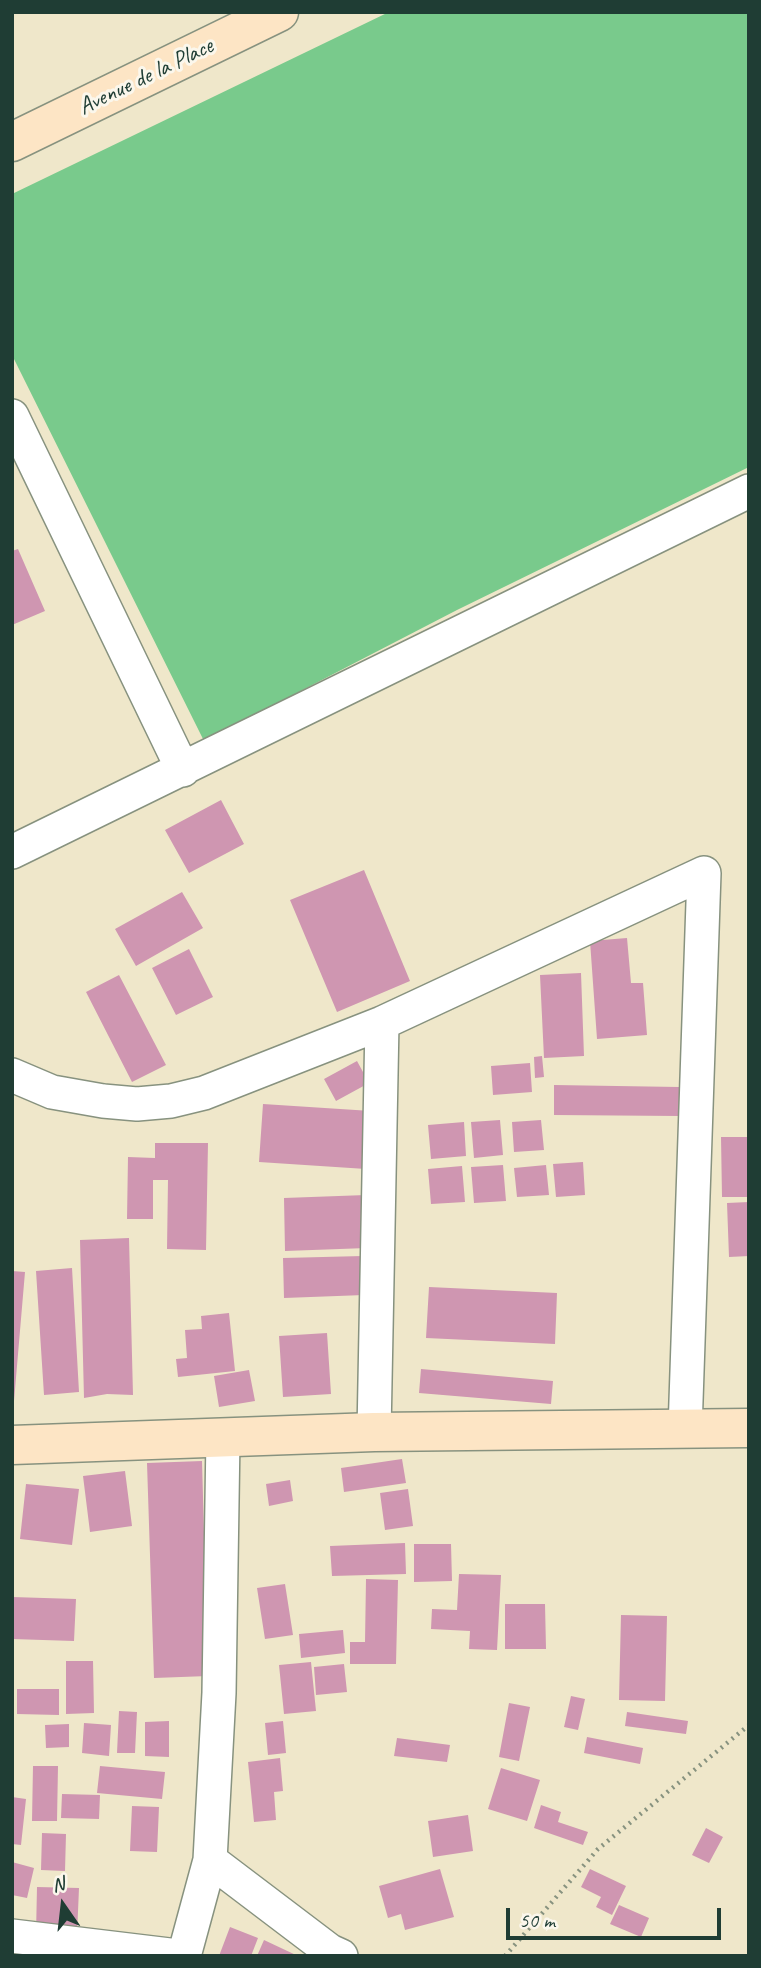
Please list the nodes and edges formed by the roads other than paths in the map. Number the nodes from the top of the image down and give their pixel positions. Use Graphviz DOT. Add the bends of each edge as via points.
graph roads {
  1 [pos="279,12"];
  2 [pos="12,142"];
  3 [pos="12,416"];
  4 [pos="749,491"];
  5 [pos="183,770"];
  6 [pos="12,852"];
  7 [pos="382,1023"];
  8 [pos="12,1075"];
  9 [pos="749,1428"];
  10 [pos="685,1430"];
  11 [pos="374,1432"];
  12 [pos="223,1437"];
  13 [pos="12,1445"];
  14 [pos="210,1860"];
  15 [pos="12,1936"];
  16 [pos="178,1956"];
  17 [pos="184,1956"];
  18 [pos="341,1956"];
  1 -- 2 [label="street, Avenue de la Place"];
  3 -- 5 [label="street"];
  4 -- 5 [label="street"];
  5 -- 6 [label="street"];
  7 -- 8 [label="street" via="204,1093 171,1101 103,1101 52,1092"];
  7 -- 10 [label="street" via="704,873"];
  7 -- 11 [label="street"];
  9 -- 10 [label="street"];
  10 -- 11 [label="street"];
  11 -- 12 [label="street"];
  12 -- 13 [label="street"];
  12 -- 14 [label="street" via="219,1693"];
  14 -- 17 [label="street"];
  14 -- 18 [label="street"];
  15 -- 16 [label="street"];
}
